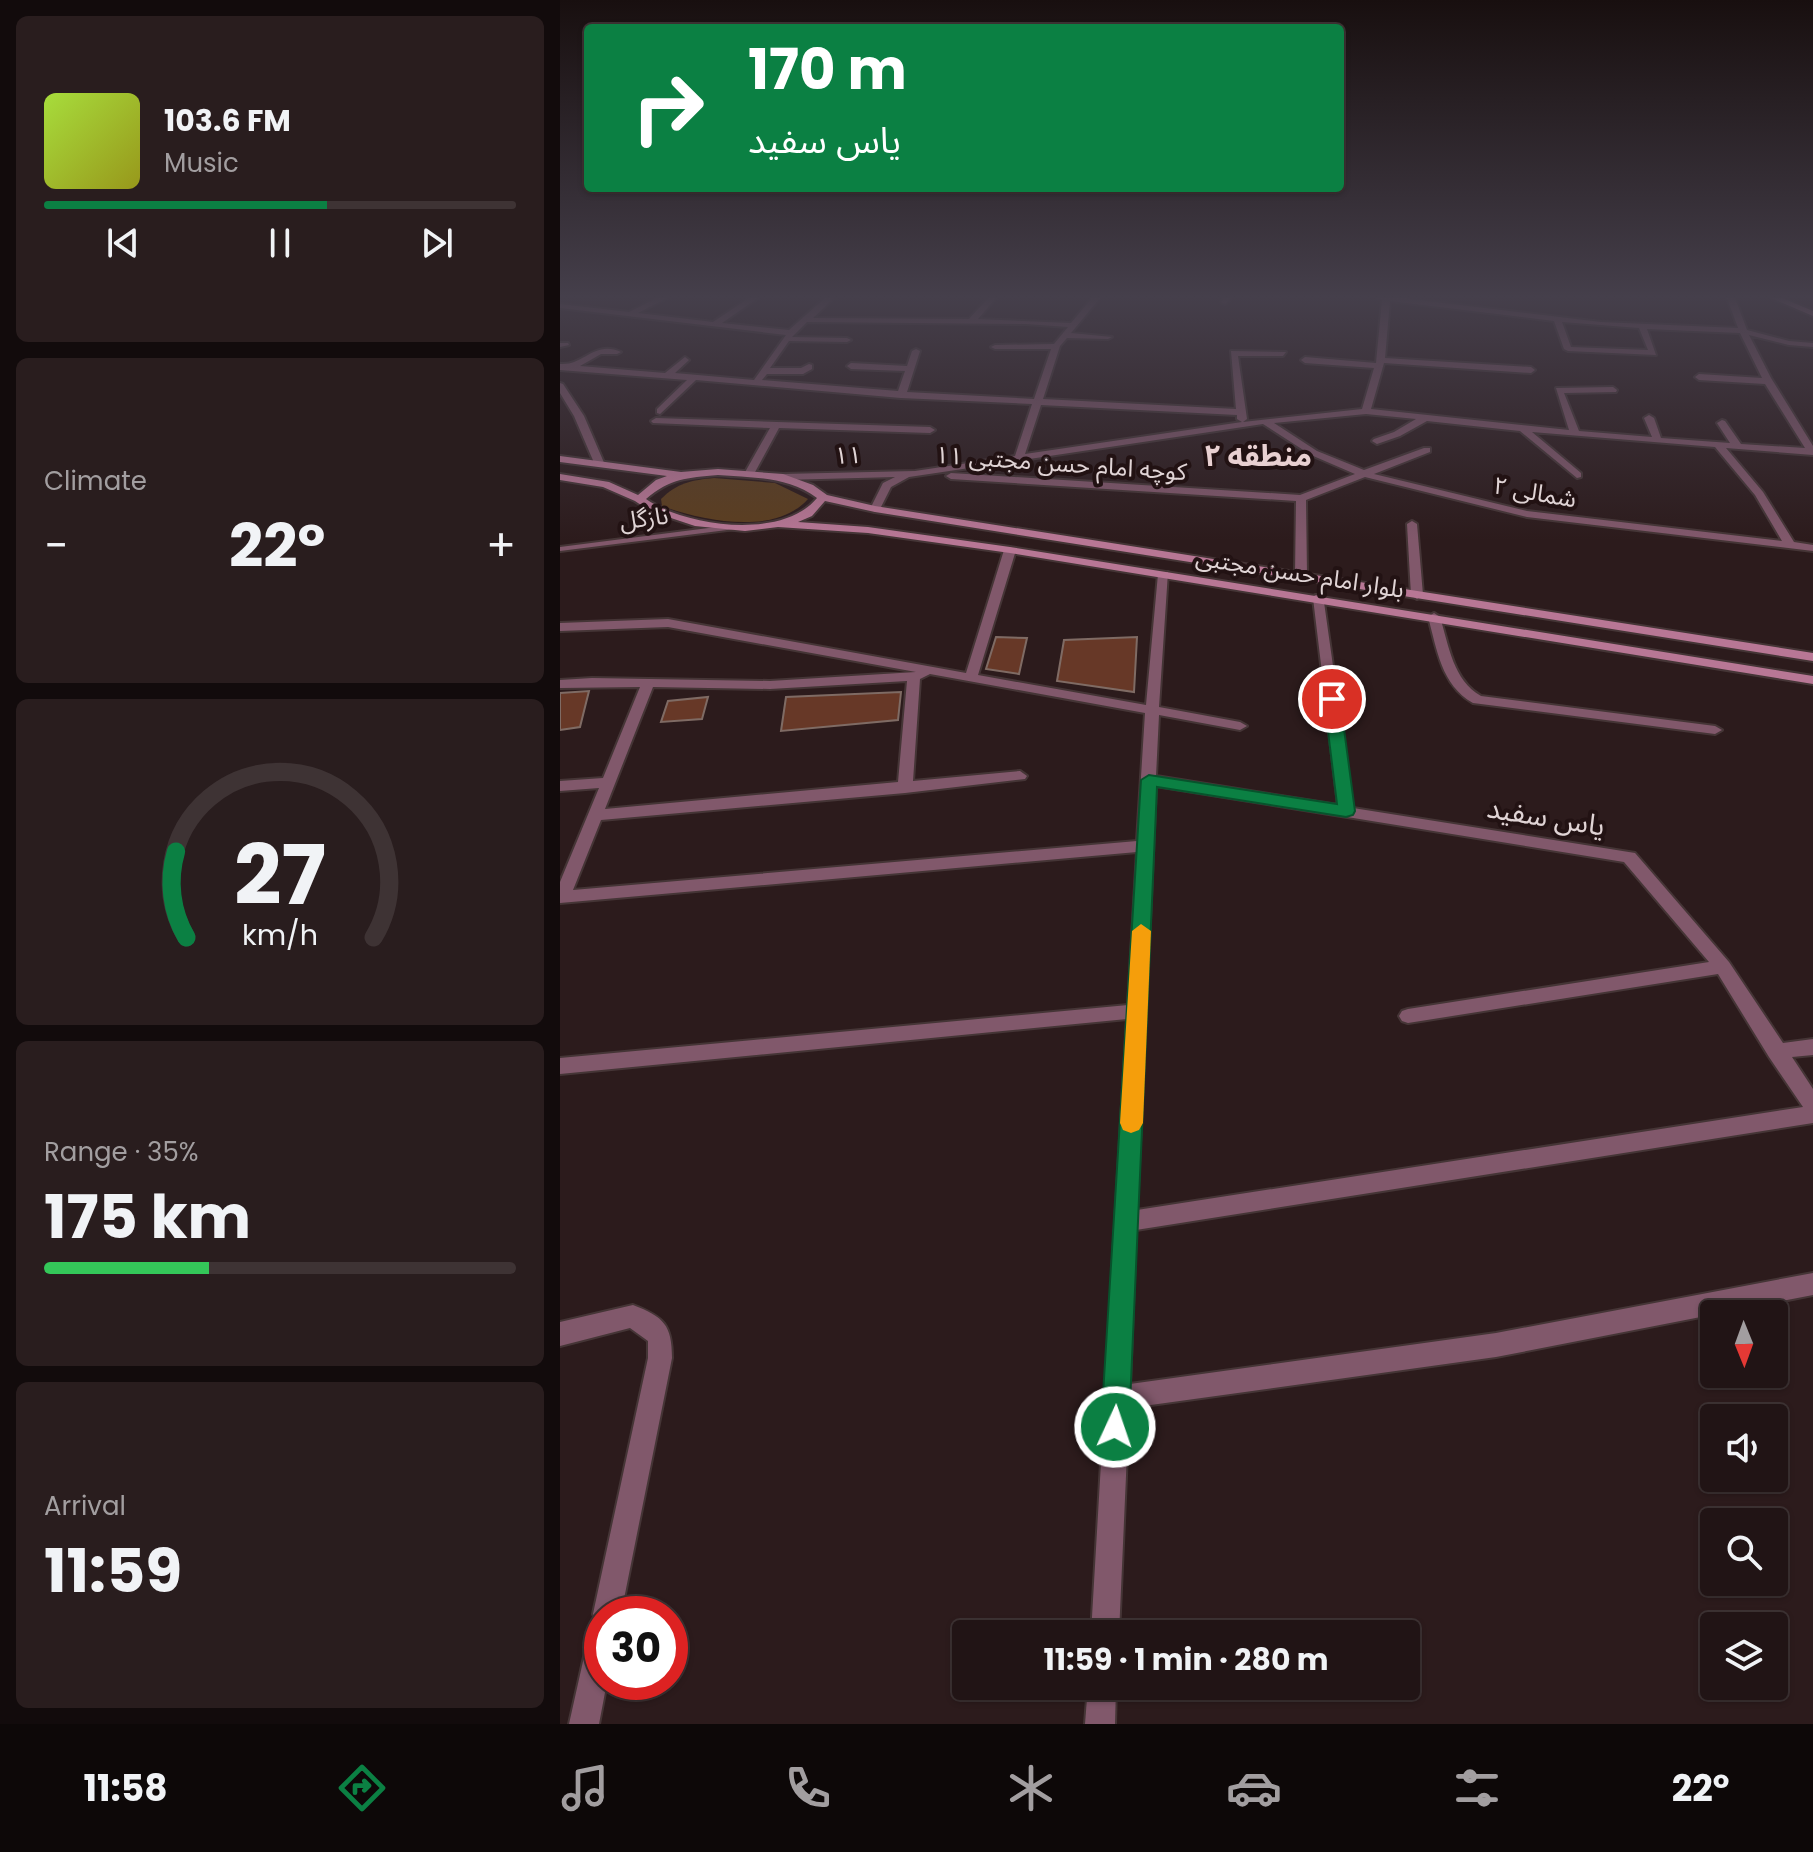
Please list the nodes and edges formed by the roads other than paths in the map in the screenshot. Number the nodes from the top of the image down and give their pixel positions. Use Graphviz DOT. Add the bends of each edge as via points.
graph roads {
  1 [pos="693,378"];
  2 [pos="709,378"];
  3 [pos="759,378"];
  4 [pos="907,378"];
  5 [pos="1044,378"];
  6 [pos="1237,378"];
  7 [pos="1375,378"];
  8 [pos="1724,378"];
  9 [pos="1767,381"];
  10 [pos="756,383"];
  11 [pos="560,386"];
  12 [pos="1613,390"];
  13 [pos="901,395"];
  14 [pos="1035,403"];
  15 [pos="1366,411"];
  16 [pos="1241,412"];
  17 [pos="1425,418"];
  18 [pos="1649,418"];
  19 [pos="1265,421"];
  20 [pos="1722,423"];
  21 [pos="776,425"];
  22 [pos="1243,425"];
  23 [pos="1522,428"];
  24 [pos="930,430"];
  25 [pos="1575,434"];
  26 [pos="1377,441"];
  27 [pos="1658,441"];
  28 [pos="1718,445"];
  29 [pos="1738,447"];
  30 [pos="1427,450"];
  31 [pos="1813,452"];
  32 [pos="560,459"];
  33 [pos="1019,459"];
  34 [pos="600,465"];
  35 [pos="749,474"];
  36 [pos="915,474"];
  37 [pos="1364,474"];
  38 [pos="681,475"];
  39 [pos="1577,475"];
  40 [pos="560,477"];
  41 [pos="783,477"];
  42 [pos="823,497"];
  43 [pos="1301,498"];
  44 [pos="639,499"];
  45 [pos="875,509"];
  46 [pos="778,524"];
  47 [pos="1412,524"];
  48 [pos="732,527"];
  49 [pos="1790,545"];
  50 [pos="1813,548"];
  51 [pos="560,549"];
  52 [pos="1010,550"];
  53 [pos="1164,574"];
  54 [pos="1301,575"];
  55 [pos="1417,595"];
  56 [pos="1319,598"];
  57 [pos="1434,617"];
  58 [pos="560,627"];
  59 [pos="1813,657"];
  60 [pos="929,671"];
  61 [pos="914,677"];
  62 [pos="971,677"];
  63 [pos="1813,680"];
  64 [pos="560,684"];
  65 [pos="648,684"];
  66 [pos="1152,709"];
  67 [pos="1240,726"];
  68 [pos="1715,730"];
  69 [pos="1020,776"];
  70 [pos="1149,780"];
  71 [pos="608,782"];
  72 [pos="560,786"];
  73 [pos="905,788"];
  74 [pos="1346,811"];
  75 [pos="595,815"];
  76 [pos="1146,846"];
  77 [pos="561,897"];
  78 [pos="1723,967"];
  79 [pos="1137,1011"];
  80 [pos="1408,1016"];
  81 [pos="1813,1047"];
  82 [pos="1776,1052"];
  83 [pos="560,1066"];
  84 [pos="1813,1105"];
  85 [pos="1813,1114"];
  86 [pos="1126,1222"];
  87 [pos="1813,1284"];
  88 [pos="560,1334"];
  89 [pos="1117,1398"];
  90 [pos="611,1596"];
  91 [pos="1106,1620"];
  92 [pos="589,1700"];
  93 [pos="1101,1700"];
  94 [pos="584,1724"];
  95 [pos="1100,1724"];
  1 -- 21 [label="street" via="658,416"];
  2 -- 10 [label="street"];
  3 -- 10 [label="street"];
  4 -- 13 [label="street"];
  5 -- 14 [label="street"];
  6 -- 16 [label="street"];
  7 -- 15 [label="street"];
  8 -- 9 [label="street"];
  9 -- 31 [label="street"];
  10 -- 13 [label="street"];
  11 -- 34 [label="street"];
  12 -- 25 [label="street" via="1559,390"];
  13 -- 14 [label="street"];
  14 -- 16 [label="street"];
  14 -- 33 [label="street"];
  15 -- 17 [label="street, ۱۱"];
  15 -- 19 [label="street, ۱۱"];
  16 -- 22 [label="street"];
  17 -- 23 [label="street, ۱۱"];
  17 -- 26 [label="street"];
  18 -- 27 [label="street"];
  19 -- 22 [label="street, ۱۱"];
  19 -- 37 [label="street, ۲ شمالی" via="1314,453"];
  20 -- 29 [label="street"];
  21 -- 24 [label="street"];
  21 -- 35 [label="street"];
  22 -- 33 [label="street, ۱۱"];
  23 -- 25 [label="street, ۱۱"];
  23 -- 39 [label="street"];
  25 -- 27 [label="street, ۱۱"];
  27 -- 28 [label="street, ۱۱"];
  28 -- 29 [label="street, ۱۱"];
  28 -- 49 [label="street" via="1759,494"];
  29 -- 31 [label="street, ۱۱"];
  30 -- 37 [label="street"];
  32 -- 34 [label="main road"];
  33 -- 36 [label="street, ۱۱"];
  34 -- 38 [label="main road"];
  35 -- 38 [label="main road"];
  35 -- 41 [label="main road"];
  36 -- 41 [label="street, ۱۱"];
  36 -- 43 [label="street, کوچه امام حسن مجتبی ۱۱"];
  36 -- 45 [label="street, ۱۱" via="887,485"];
  37 -- 43 [label="street"];
  37 -- 49 [label="street, ۲ شمالی" via="1527,514"];
  38 -- 44 [label="main road" via="660,482"];
  40 -- 44 [label="main road" via="605,484"];
  41 -- 42 [label="main road, بلوار امام حسن مجتبی"];
  42 -- 45 [label="main road, بلوار امام حسن مجتبی"];
  42 -- 46 [label="main road" via="807,515"];
  43 -- 54 [label="street"];
  44 -- 48 [label="main road" via="650,510 682,523"];
  45 -- 54 [label="main road, بلوار امام حسن مجتبی"];
  46 -- 48 [label="main road"];
  46 -- 52 [label="main road, بلوار امام حسن مجتبی" via="868,530"];
  47 -- 55 [label="street"];
  48 -- 51 [label="lane, نازگل"];
  49 -- 50 [label="street, ۲ شمالی"];
  52 -- 53 [label="main road, بلوار امام حسن مجتبی"];
  52 -- 62 [label="street"];
  53 -- 56 [label="main road, بلوار امام حسن مجتبی"];
  53 -- 66 [label="street"];
  54 -- 55 [label="main road, بلوار امام حسن مجتبی"];
  55 -- 59 [label="main road, بلوار امام حسن مجتبی"];
  56 -- 57 [label="main road, بلوار امام حسن مجتبی"];
  56 -- 74 [label="street"];
  57 -- 63 [label="main road, بلوار امام حسن مجتبی"];
  57 -- 68 [label="street" via="1463,694"];
  58 -- 60 [label="street" via="668,623"];
  60 -- 61 [label="street"];
  60 -- 62 [label="street"];
  61 -- 65 [label="street" via="770,685"];
  61 -- 73 [label="street"];
  62 -- 66 [label="street"];
  64 -- 65 [label="street"];
  65 -- 71 [label="street"];
  66 -- 67 [label="street"];
  66 -- 70 [label="street"];
  69 -- 73 [label="street"];
  70 -- 74 [label="street, یاس سفید"];
  70 -- 76 [label="street"];
  71 -- 72 [label="street"];
  71 -- 75 [label="street"];
  73 -- 75 [label="street"];
  74 -- 78 [label="street, یاس سفید" via="1629,857"];
  75 -- 77 [label="street"];
  76 -- 77 [label="street"];
  76 -- 79 [label="street"];
  78 -- 80 [label="street"];
  78 -- 82 [label="street, یاس سفید"];
  79 -- 83 [label="street"];
  79 -- 86 [label="street"];
  81 -- 82 [label="street"];
  82 -- 84 [label="street, یاس سفید"];
  85 -- 86 [label="street"];
  86 -- 89 [label="street"];
  87 -- 89 [label="street" via="1496,1345"];
  88 -- 90 [label="street" via="633,1316 660,1335 660,1358"];
  89 -- 91 [label="street"];
  92 -- 94 [label="street"];
  93 -- 95 [label="street"];
}
